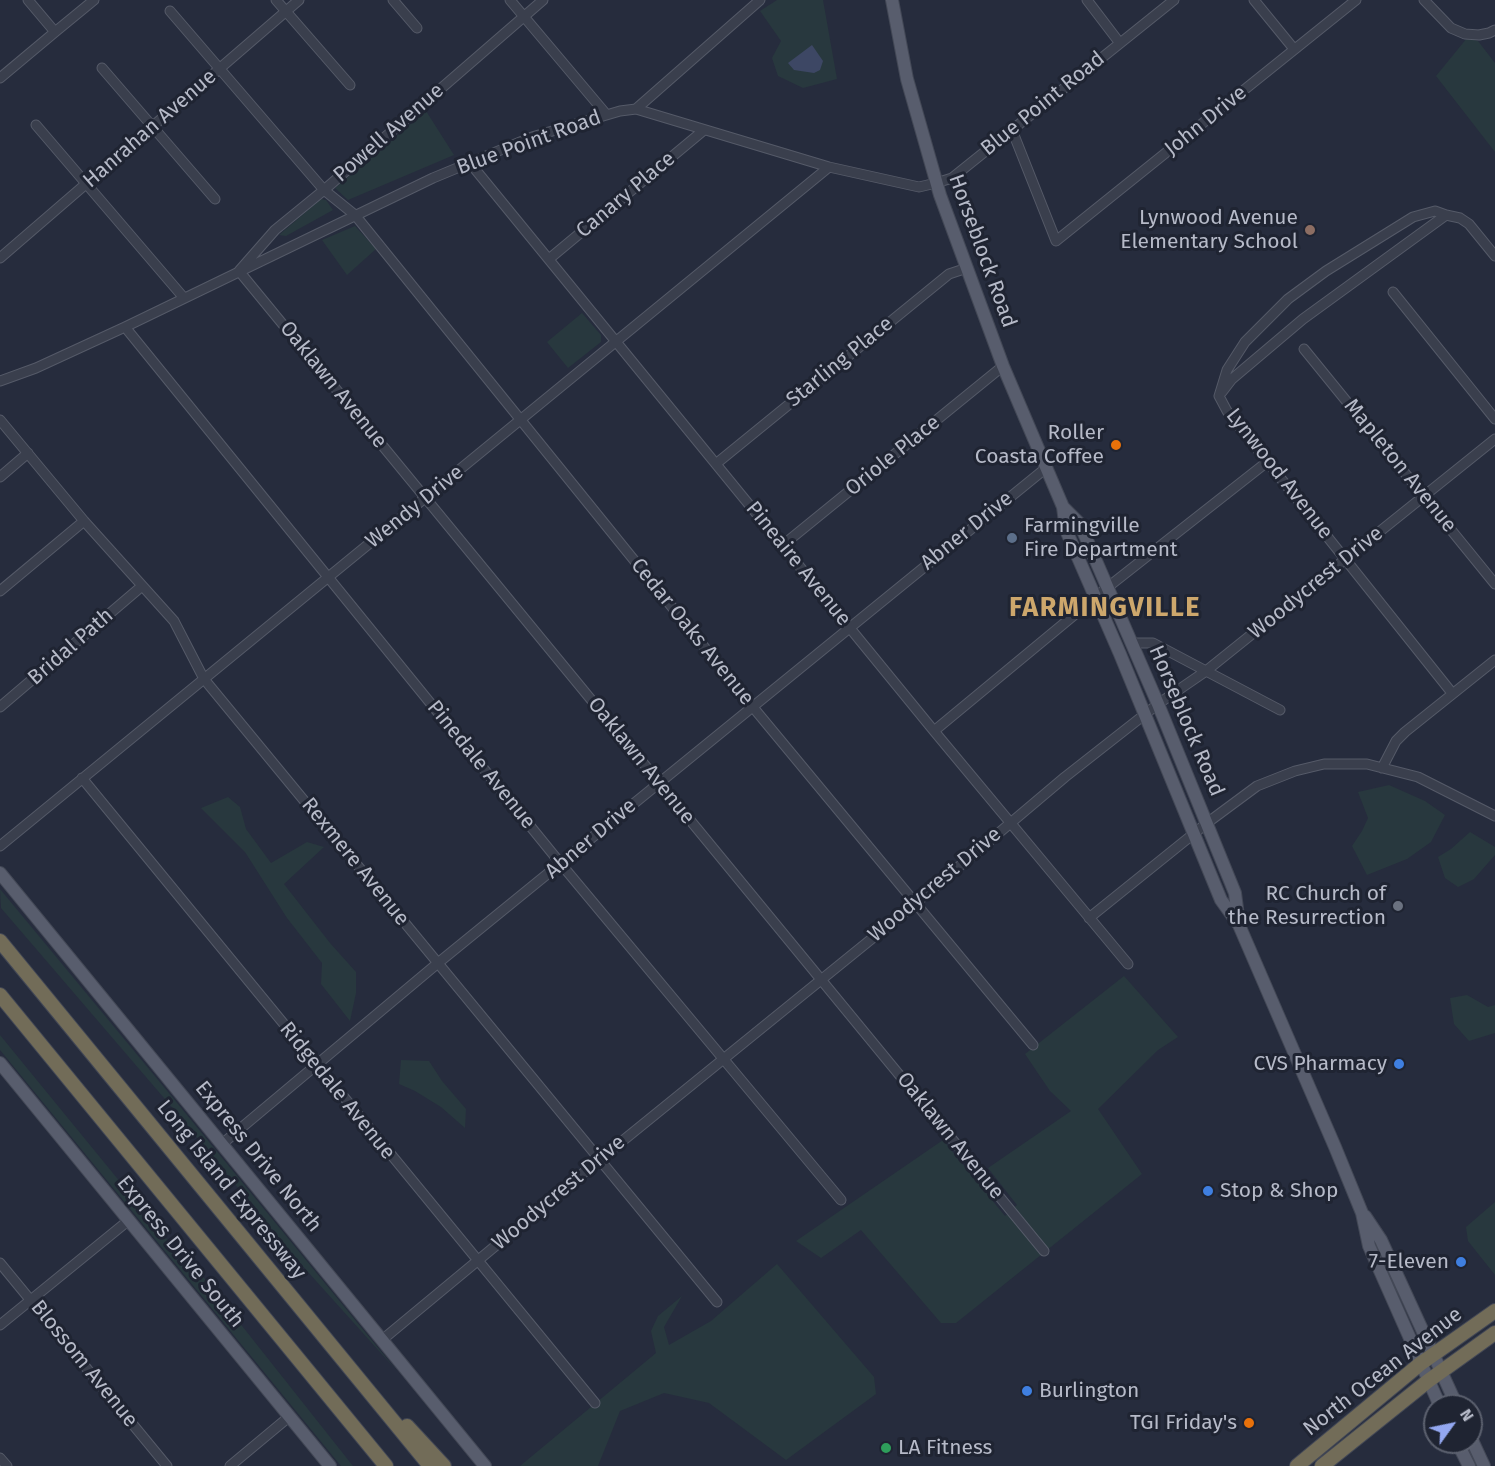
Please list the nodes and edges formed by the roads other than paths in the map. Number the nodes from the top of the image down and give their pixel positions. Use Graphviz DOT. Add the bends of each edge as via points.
graph roads {
  1 [pos="28,0"];
  2 [pos="94,0"];
  3 [pos="276,0"];
  4 [pos="300,0"];
  5 [pos="393,0"];
  6 [pos="510,0"];
  7 [pos="543,0"];
  8 [pos="760,0"];
  9 [pos="892,0"];
  10 [pos="1087,0"];
  11 [pos="1174,0"];
  12 [pos="1254,0"];
  13 [pos="1356,0"];
  14 [pos="1424,0"];
  15 [pos="170,11"];
  16 [pos="286,11"];
  17 [pos="524,16"];
  18 [pos="417,28"];
  19 [pos="1495,30"];
  20 [pos="55,32"];
  21 [pos="1119,42"];
  22 [pos="1294,49"];
  23 [pos="102,68"];
  24 [pos="220,69"];
  25 [pos="0,78"];
  26 [pos="350,85"];
  27 [pos="636,109"];
  28 [pos="606,114"];
  29 [pos="36,125"];
  30 [pos="152,128"];
  31 [pos="704,130"];
  32 [pos="1012,130"];
  33 [pos="470,163"];
  34 [pos="829,167"];
  35 [pos="87,183"];
  36 [pos="936,183"];
  37 [pos="324,190"];
  38 [pos="215,199"];
  39 [pos="355,215"];
  40 [pos="1446,215"];
  41 [pos="1495,256"];
  42 [pos="0,258"];
  43 [pos="549,260"];
  44 [pos="967,268"];
  45 [pos="239,271"];
  46 [pos="1393,292"];
  47 [pos="184,298"];
  48 [pos="125,327"];
  49 [pos="616,343"];
  50 [pos="1304,349"];
  51 [pos="1004,366"];
  52 [pos="0,381"];
  53 [pos="1219,396"];
  54 [pos="520,419"];
  55 [pos="1495,419"];
  56 [pos="0,420"];
  57 [pos="1495,439"];
  58 [pos="28,453"];
  59 [pos="1268,462"];
  60 [pos="717,463"];
  61 [pos="1046,468"];
  62 [pos="0,477"];
  63 [pos="1425,496"];
  64 [pos="426,498"];
  65 [pos="1063,507"];
  66 [pos="84,521"];
  67 [pos="783,545"];
  68 [pos="1345,558"];
  69 [pos="329,577"];
  70 [pos="1495,584"];
  71 [pos="142,586"];
  72 [pos="1108,587"];
  73 [pos="0,591"];
  74 [pos="1096,597"];
  75 [pos="849,627"];
  76 [pos="1132,643"];
  77 [pos="1495,660"];
  78 [pos="1206,671"];
  79 [pos="204,679"];
  80 [pos="1452,693"];
  81 [pos="1158,704"];
  82 [pos="752,706"];
  83 [pos="0,707"];
  84 [pos="1280,710"];
  85 [pos="1145,714"];
  86 [pos="934,731"];
  87 [pos="1382,768"];
  88 [pos="82,778"];
  89 [pos="659,783"];
  90 [pos="1495,816"];
  91 [pos="1010,823"];
  92 [pos="1207,823"];
  93 [pos="1195,833"];
  94 [pos="0,846"];
  95 [pos="561,864"];
  96 [pos="0,873"];
  97 [pos="917,902"];
  98 [pos="1089,918"];
  99 [pos="1239,925"];
  100 [pos="0,941"];
  101 [pos="438,963"];
  102 [pos="1128,964"];
  103 [pos="820,979"];
  104 [pos="0,995"];
  105 [pos="1034,1045"];
  106 [pos="723,1059"];
  107 [pos="0,1063"];
  108 [pos="316,1065"];
  109 [pos="222,1144"];
  110 [pos="599,1160"];
  111 [pos="841,1200"];
  112 [pos="1362,1213"];
  113 [pos="129,1220"];
  114 [pos="1044,1251"];
  115 [pos="477,1261"];
  116 [pos="0,1263"];
  117 [pos="31,1300"];
  118 [pos="717,1302"];
  119 [pos="1495,1311"];
  120 [pos="0,1325"];
  121 [pos="1495,1333"];
  122 [pos="382,1340"];
  123 [pos="1432,1354"];
  124 [pos="342,1359"];
  125 [pos="1420,1364"];
  126 [pos="1440,1371"];
  127 [pos="1428,1381"];
  128 [pos="1434,1394"];
  129 [pos="1451,1394"];
  130 [pos="595,1403"];
  131 [pos="335,1404"];
  132 [pos="290,1416"];
  133 [pos="0,1458"];
  134 [pos="7,1466"];
  135 [pos="167,1466"];
  136 [pos="230,1466"];
  137 [pos="330,1466"];
  138 [pos="378,1466"];
  139 [pos="386,1466"];
  140 [pos="430,1466"];
  141 [pos="444,1466"];
  142 [pos="485,1466"];
  143 [pos="1297,1466"];
  144 [pos="1322,1466"];
  1 -- 20 [label="street"];
  2 -- 20 [label="street"];
  3 -- 16 [label="street"];
  4 -- 16 [label="street, Hanrahan Avenue"];
  5 -- 18 [label="street"];
  6 -- 17 [label="street"];
  7 -- 17 [label="street, Powell Avenue"];
  8 -- 27 [label="street"];
  9 -- 36 [label="main road, Horseblock Road" via="907,79"];
  10 -- 21 [label="street"];
  11 -- 21 [label="street, Blue Point Road"];
  12 -- 22 [label="street"];
  13 -- 22 [label="street, John Drive"];
  14 -- 19 [label="street" via="1451,28 1465,34"];
  15 -- 24 [label="street, Cedar Oaks Avenue"];
  16 -- 24 [label="street, Hanrahan Avenue"];
  16 -- 26 [label="street"];
  17 -- 28 [label="street"];
  17 -- 37 [label="street, Powell Avenue"];
  20 -- 25 [label="street"];
  21 -- 32 [label="street, Blue Point Road"];
  22 -- 32 [label="street, John Drive" via="1056,241"];
  23 -- 30 [label="street"];
  24 -- 30 [label="street, Hanrahan Avenue"];
  24 -- 37 [label="street, Cedar Oaks Avenue"];
  27 -- 28 [label="street, Blue Point Road"];
  27 -- 31 [label="street, Blue Point Road"];
  28 -- 33 [label="street, Blue Point Road" via="532,137"];
  29 -- 35 [label="street"];
  30 -- 35 [label="street, Hanrahan Avenue"];
  30 -- 38 [label="street"];
  31 -- 34 [label="street, Blue Point Road"];
  31 -- 43 [label="street, Canary Place"];
  32 -- 36 [label="street, Blue Point Road" via="952,178"];
  33 -- 39 [label="street, Blue Point Road"];
  33 -- 43 [label="street, Pineaire Avenue"];
  34 -- 36 [label="street, Blue Point Road" via="919,187"];
  34 -- 49 [label="street, Wendy Drive"];
  35 -- 42 [label="street, Hanrahan Avenue"];
  35 -- 47 [label="street"];
  36 -- 44 [label="main road, Horseblock Road"];
  37 -- 39 [label="street, Cedar Oaks Avenue"];
  37 -- 45 [label="street, Powell Avenue" via="274,230"];
  39 -- 45 [label="street, Blue Point Road"];
  39 -- 54 [label="street, Cedar Oaks Avenue"];
  40 -- 41 [label="street, Lynwood Avenue" via="1464,220"];
  40 -- 53 [label="street, Lynwood Avenue" via="1303,319 1232,379"];
  40 -- 53 [label="street, Lynwood Avenue" via="1435,211 1413,217 1288,299 1245,342 1227,370"];
  43 -- 49 [label="street, Pineaire Avenue"];
  44 -- 51 [label="main road, Horseblock Road"];
  44 -- 60 [label="street, Starling Place" via="949,274"];
  45 -- 47 [label="street, Blue Point Road"];
  45 -- 64 [label="street, Oaklawn Avenue"];
  46 -- 55 [label="street"];
  47 -- 48 [label="street, Blue Point Road"];
  48 -- 52 [label="street, Blue Point Road"];
  48 -- 69 [label="street, Pinedale Avenue"];
  49 -- 54 [label="street, Wendy Drive"];
  49 -- 60 [label="street, Pineaire Avenue"];
  50 -- 63 [label="street, Mapleton Avenue"];
  51 -- 61 [label="main road, Horseblock Road"];
  51 -- 67 [label="street, Oriole Place"];
  53 -- 59 [label="street, Lynwood Avenue"];
  54 -- 64 [label="street, Wendy Drive"];
  54 -- 82 [label="street, Cedar Oaks Avenue"];
  56 -- 58 [label="street, Rexmere Avenue"];
  57 -- 63 [label="street, Woodycrest Drive"];
  58 -- 62 [label="street"];
  58 -- 66 [label="street, Rexmere Avenue"];
  59 -- 68 [label="street, Lynwood Avenue"];
  59 -- 72 [label="street"];
  60 -- 67 [label="street, Pineaire Avenue"];
  61 -- 65 [label="main road, Horseblock Road"];
  61 -- 75 [label="street, Abner Drive"];
  63 -- 68 [label="street, Woodycrest Drive"];
  63 -- 70 [label="street, Mapleton Avenue"];
  64 -- 69 [label="street, Wendy Drive"];
  64 -- 89 [label="street, Oaklawn Avenue"];
  65 -- 72 [label="main road, Horseblock Road" via="1080,524"];
  65 -- 74 [label="main road, Horseblock Road" via="1066,530"];
  66 -- 71 [label="street, Rexmere Avenue"];
  66 -- 73 [label="street"];
  67 -- 75 [label="street, Pineaire Avenue"];
  68 -- 78 [label="street, Woodycrest Drive"];
  68 -- 80 [label="street, Lynwood Avenue"];
  69 -- 79 [label="street, Wendy Drive"];
  69 -- 95 [label="street, Pinedale Avenue"];
  71 -- 79 [label="street, Rexmere Avenue" via="174,621"];
  71 -- 83 [label="street, Bridal Path"];
  72 -- 74 [label="street"];
  72 -- 76 [label="main road, Horseblock Road"];
  74 -- 85 [label="main road, Horseblock Road"];
  74 -- 86 [label="street"];
  75 -- 82 [label="street, Abner Drive"];
  75 -- 86 [label="street, Pineaire Avenue"];
  76 -- 78 [label="street" via="1153,643"];
  76 -- 81 [label="main road, Horseblock Road"];
  77 -- 80 [label="street"];
  78 -- 81 [label="street, Woodycrest Drive"];
  78 -- 84 [label="street"];
  79 -- 88 [label="street, Wendy Drive"];
  79 -- 101 [label="street, Rexmere Avenue"];
  80 -- 87 [label="street" via="1396,741"];
  81 -- 85 [label="street, Woodycrest Drive"];
  81 -- 92 [label="main road, Horseblock Road"];
  82 -- 89 [label="street, Abner Drive"];
  82 -- 97 [label="street, Cedar Oaks Avenue"];
  85 -- 91 [label="street, Woodycrest Drive"];
  85 -- 93 [label="main road, Horseblock Road"];
  86 -- 91 [label="street, Pineaire Avenue"];
  87 -- 90 [label="street" via="1418,777"];
  87 -- 92 [label="street" via="1346,763 1295,771 1257,786"];
  88 -- 94 [label="street, Wendy Drive"];
  88 -- 108 [label="street, Ridgedale Avenue"];
  89 -- 95 [label="street, Abner Drive"];
  89 -- 103 [label="street, Oaklawn Avenue"];
  91 -- 97 [label="street, Woodycrest Drive"];
  91 -- 98 [label="street, Pineaire Avenue"];
  92 -- 93 [label="street"];
  92 -- 99 [label="main road, Horseblock Road" via="1235,893"];
  93 -- 98 [label="street"];
  93 -- 99 [label="main road, Horseblock Road" via="1221,900"];
  95 -- 101 [label="street, Abner Drive"];
  95 -- 106 [label="street, Pinedale Avenue"];
  96 -- 109 [label="main road, Express Drive North"];
  97 -- 103 [label="street, Woodycrest Drive"];
  97 -- 105 [label="street, Cedar Oaks Avenue"];
  98 -- 102 [label="street, Pineaire Avenue"];
  99 -- 112 [label="main road, Horseblock Road"];
  100 -- 124 [label="highway, Long Island Expressway"];
  101 -- 108 [label="street, Abner Drive"];
  101 -- 110 [label="street, Rexmere Avenue"];
  103 -- 106 [label="street, Woodycrest Drive"];
  103 -- 114 [label="street, Oaklawn Avenue"];
  104 -- 131 [label="highway"];
  106 -- 110 [label="street, Woodycrest Drive"];
  106 -- 111 [label="street, Pinedale Avenue"];
  107 -- 113 [label="main road, Express Drive South"];
  108 -- 109 [label="street, Abner Drive"];
  108 -- 115 [label="street, Ridgedale Avenue"];
  109 -- 122 [label="main road, Express Drive North"];
  110 -- 115 [label="street, Woodycrest Drive"];
  110 -- 118 [label="street, Rexmere Avenue"];
  112 -- 123 [label="main road, Horseblock Road" via="1381,1240"];
  112 -- 125 [label="main road, Horseblock Road" via="1369,1246"];
  113 -- 117 [label="street"];
  113 -- 132 [label="main road, Express Drive South"];
  115 -- 122 [label="street, Woodycrest Drive"];
  115 -- 130 [label="street, Ridgedale Avenue"];
  116 -- 117 [label="street, Blossom Avenue"];
  117 -- 120 [label="street"];
  117 -- 135 [label="street, Blossom Avenue"];
  119 -- 123 [label="highway, North Ocean Avenue"];
  121 -- 126 [label="highway, North Ocean Avenue"];
  122 -- 142 [label="main road, Express Drive North"];
  123 -- 125 [label="highway, North Ocean Avenue"];
  123 -- 126 [label="main road, Horseblock Road"];
  124 -- 140 [label="highway, Long Island Expressway"];
  124 -- 141 [label="highway"];
  125 -- 127 [label="main road, Horseblock Road"];
  125 -- 143 [label="highway, North Ocean Avenue"];
  126 -- 127 [label="highway, North Ocean Avenue"];
  126 -- 129 [label="main road, Horseblock Road"];
  127 -- 128 [label="main road, Horseblock Road"];
  127 -- 144 [label="highway, North Ocean Avenue"];
  131 -- 138 [label="highway"];
  131 -- 139 [label="highway"];
  132 -- 136 [label="street"];
  132 -- 137 [label="main road, Express Drive South"];
  133 -- 134 [label="street"];
}
